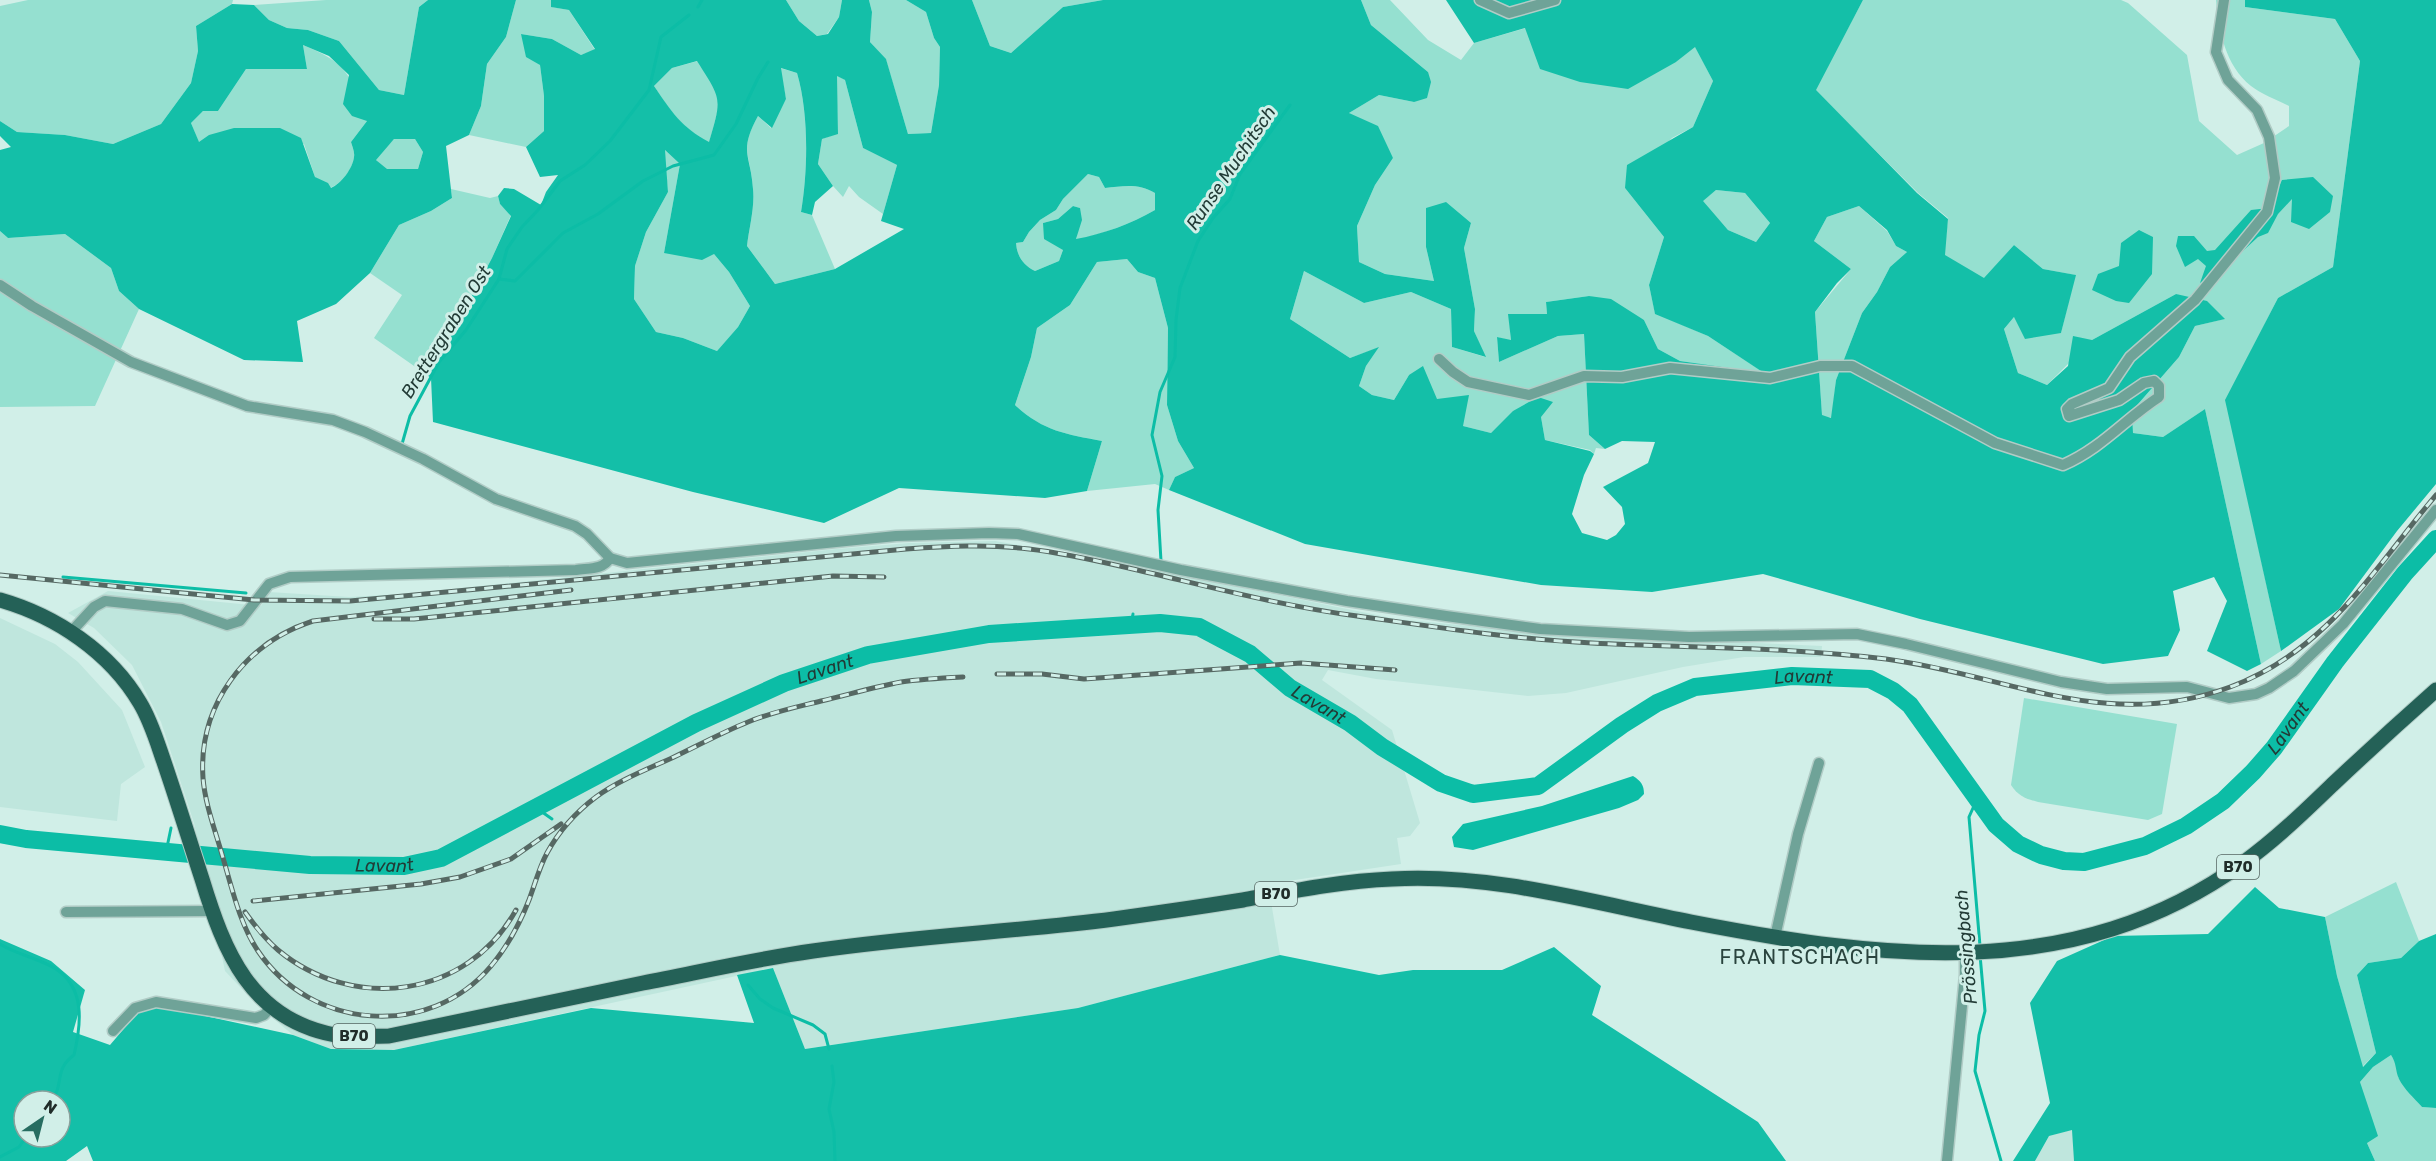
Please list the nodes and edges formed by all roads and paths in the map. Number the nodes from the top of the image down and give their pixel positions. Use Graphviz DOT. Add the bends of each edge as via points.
graph roads {
  1 [pos="1480,0"];
  2 [pos="1555,0"];
  3 [pos="2224,0"];
  4 [pos="0,285"];
  5 [pos="1439,359"];
  6 [pos="2436,510"];
  7 [pos="610,558"];
  8 [pos="0,600"];
  9 [pos="71,632"];
  10 [pos="2436,690"];
  11 [pos="1819,763"];
  12 [pos="212,911"];
  13 [pos="66,912"];
  14 [pos="1775,937"];
  15 [pos="1969,953"];
  16 [pos="271,1007"];
  17 [pos="113,1031"];
  18 [pos="1947,1161"];
  1 -- 2 [label="street" via="1509,13"];
  3 -- 5 [label="street" via="2216,52 2228,80 2257,110 2270,137 2275,178 2267,212 2195,300 2130,357 2109,388 2067,409 2068,416 2119,400 2144,383 2154,381 2159,386 2159,397 2082,457 2063,465 1995,443 1852,366 1820,366 1770,378 1670,368 1622,377 1584,376 1529,395 1468,382"];
  4 -- 7 [label="street" via="131,362 247,406 333,420 366,432 496,499 575,526"];
  6 -- 7 [label="street" via="2358,606 2294,671 2256,694 2235,697 2187,687 2107,689 2061,682 1857,634 1689,637 1540,628 1458,618 1347,602 1018,534 896,536 627,563"];
  7 -- 9 [label="street" via="600,567 576,570 290,577 269,584 240,621 227,625 182,609 105,601"];
  8 -- 9 [label="main road, B70"];
  9 -- 12 [label="main road, B70" via="106,662 141,704"];
  10 -- 15 [label="main road, B70" via="2275,839 2210,885 2124,926 2069,940"];
  11 -- 14 [label="street"];
  12 -- 13 [label="street"];
  12 -- 16 [label="main road, B70" via="233,962"];
  14 -- 15 [label="main road, B70" via="1876,951"];
  14 -- 16 [label="main road, B70" via="1500,884 1398,878 1092,922 811,951 389,1036 336,1035 314,1030"];
  15 -- 18 [label="street"];
  16 -- 17 [label="street" via="256,1018 156,1002 135,1008"];
}
